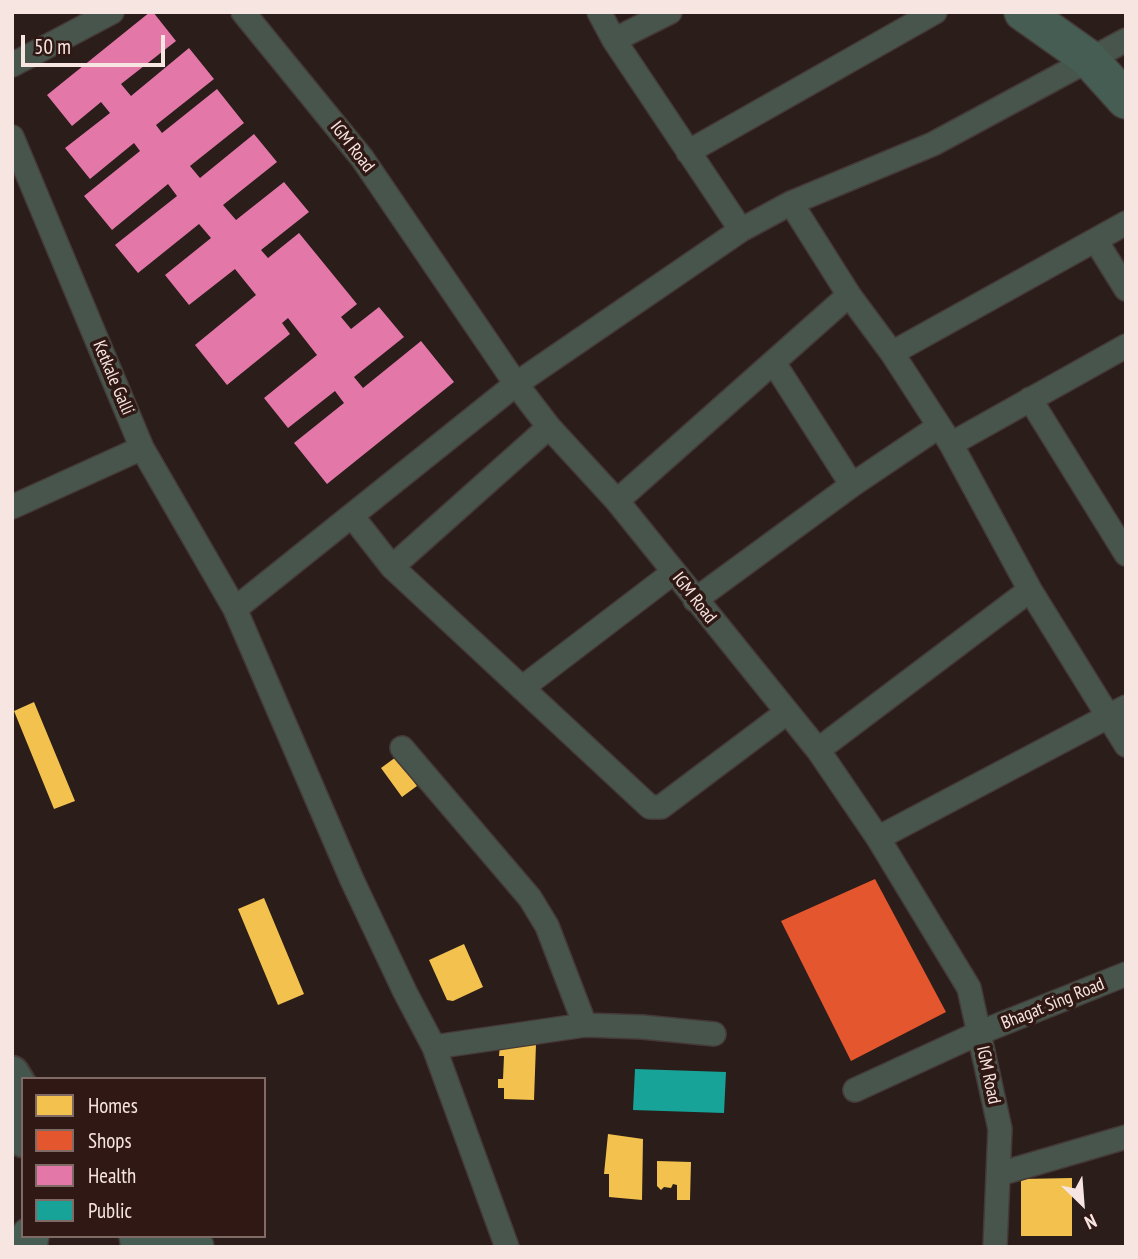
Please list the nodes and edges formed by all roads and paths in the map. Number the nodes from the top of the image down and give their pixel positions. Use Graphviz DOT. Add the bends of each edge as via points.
graph roads {
  1 [pos="112,12"];
  2 [pos="243,12"];
  3 [pos="599,12"];
  4 [pos="670,12"];
  5 [pos="935,12"];
  6 [pos="1023,12"];
  7 [pos="79,20"];
  8 [pos="614,40"];
  9 [pos="1126,40"];
  10 [pos="1088,58"];
  11 [pos="12,65"];
  12 [pos="1126,100"];
  13 [pos="12,137"];
  14 [pos="688,152"];
  15 [pos="791,203"];
  16 [pos="1126,223"];
  17 [pos="741,230"];
  18 [pos="1096,241"];
  19 [pos="1126,289"];
  20 [pos="849,295"];
  21 [pos="1126,346"];
  22 [pos="892,353"];
  23 [pos="774,363"];
  24 [pos="516,384"];
  25 [pos="1030,399"];
  26 [pos="549,427"];
  27 [pos="944,435"];
  28 [pos="142,448"];
  29 [pos="852,485"];
  30 [pos="617,501"];
  31 [pos="12,507"];
  32 [pos="352,516"];
  33 [pos="1126,554"];
  34 [pos="392,567"];
  35 [pos="674,572"];
  36 [pos="1030,590"];
  37 [pos="695,600"];
  38 [pos="235,609"];
  39 [pos="523,688"];
  40 [pos="1117,711"];
  41 [pos="786,713"];
  42 [pos="1126,745"];
  43 [pos="402,748"];
  44 [pos="818,750"];
  45 [pos="878,838"];
  46 [pos="1126,974"];
  47 [pos="585,1026"];
  48 [pos="979,1033"];
  49 [pos="714,1034"];
  50 [pos="434,1047"];
  51 [pos="855,1090"];
  52 [pos="12,1121"];
  53 [pos="21,1137"];
  54 [pos="1126,1137"];
  55 [pos="999,1174"];
  56 [pos="174,1238"];
  57 [pos="195,1247"];
  58 [pos="507,1247"];
  59 [pos="995,1247"];
  1 -- 7 [label="street"];
  2 -- 24 [label="street, IGM Road" via="362,158"];
  3 -- 8 [label="street"];
  4 -- 8 [label="street"];
  5 -- 14 [label="street"];
  6 -- 10 [label="main road"];
  7 -- 11 [label="street"];
  8 -- 14 [label="street"];
  9 -- 10 [label="street"];
  10 -- 12 [label="main road"];
  10 -- 15 [label="street" via="933,144"];
  13 -- 28 [label="street, Ketkale Galli"];
  14 -- 17 [label="street"];
  15 -- 17 [label="street"];
  15 -- 20 [label="street"];
  16 -- 18 [label="street"];
  17 -- 24 [label="street"];
  18 -- 19 [label="street"];
  18 -- 22 [label="street"];
  20 -- 22 [label="street"];
  20 -- 23 [label="street"];
  21 -- 25 [label="street"];
  22 -- 27 [label="street"];
  23 -- 29 [label="street"];
  23 -- 30 [label="street"];
  24 -- 26 [label="street, IGM Road"];
  24 -- 32 [label="street"];
  25 -- 27 [label="street"];
  25 -- 33 [label="street"];
  26 -- 30 [label="street, IGM Road"];
  26 -- 34 [label="street"];
  27 -- 29 [label="street"];
  27 -- 36 [label="street"];
  28 -- 31 [label="street"];
  28 -- 38 [label="street, Ketkale Galli"];
  29 -- 37 [label="street"];
  30 -- 35 [label="street, IGM Road"];
  32 -- 34 [label="street"];
  32 -- 38 [label="street"];
  34 -- 39 [label="street"];
  35 -- 37 [label="street, IGM Road"];
  35 -- 39 [label="street"];
  36 -- 40 [label="street"];
  36 -- 44 [label="street"];
  37 -- 41 [label="street, IGM Road"];
  38 -- 50 [label="street, Ketkale Galli" via="352,880"];
  39 -- 41 [label="street" via="650,807 661,807"];
  40 -- 42 [label="street"];
  40 -- 45 [label="street"];
  41 -- 44 [label="street, IGM Road"];
  43 -- 47 [label="street" via="530,898 547,926"];
  44 -- 45 [label="street, IGM Road"];
  45 -- 48 [label="street, IGM Road" via="970,988"];
  46 -- 48 [label="street, Bhagat Sing Road"];
  47 -- 49 [label="street"];
  47 -- 50 [label="street"];
  48 -- 51 [label="street, Bhagat Sing Road"];
  48 -- 55 [label="street, IGM Road" via="1000,1129"];
  50 -- 58 [label="street, Ketkale Galli"];
  52 -- 53 [label="main road"];
  54 -- 55 [label="street"];
  55 -- 59 [label="street, IGM Road"];
  56 -- 57 [label="main road"];
}
